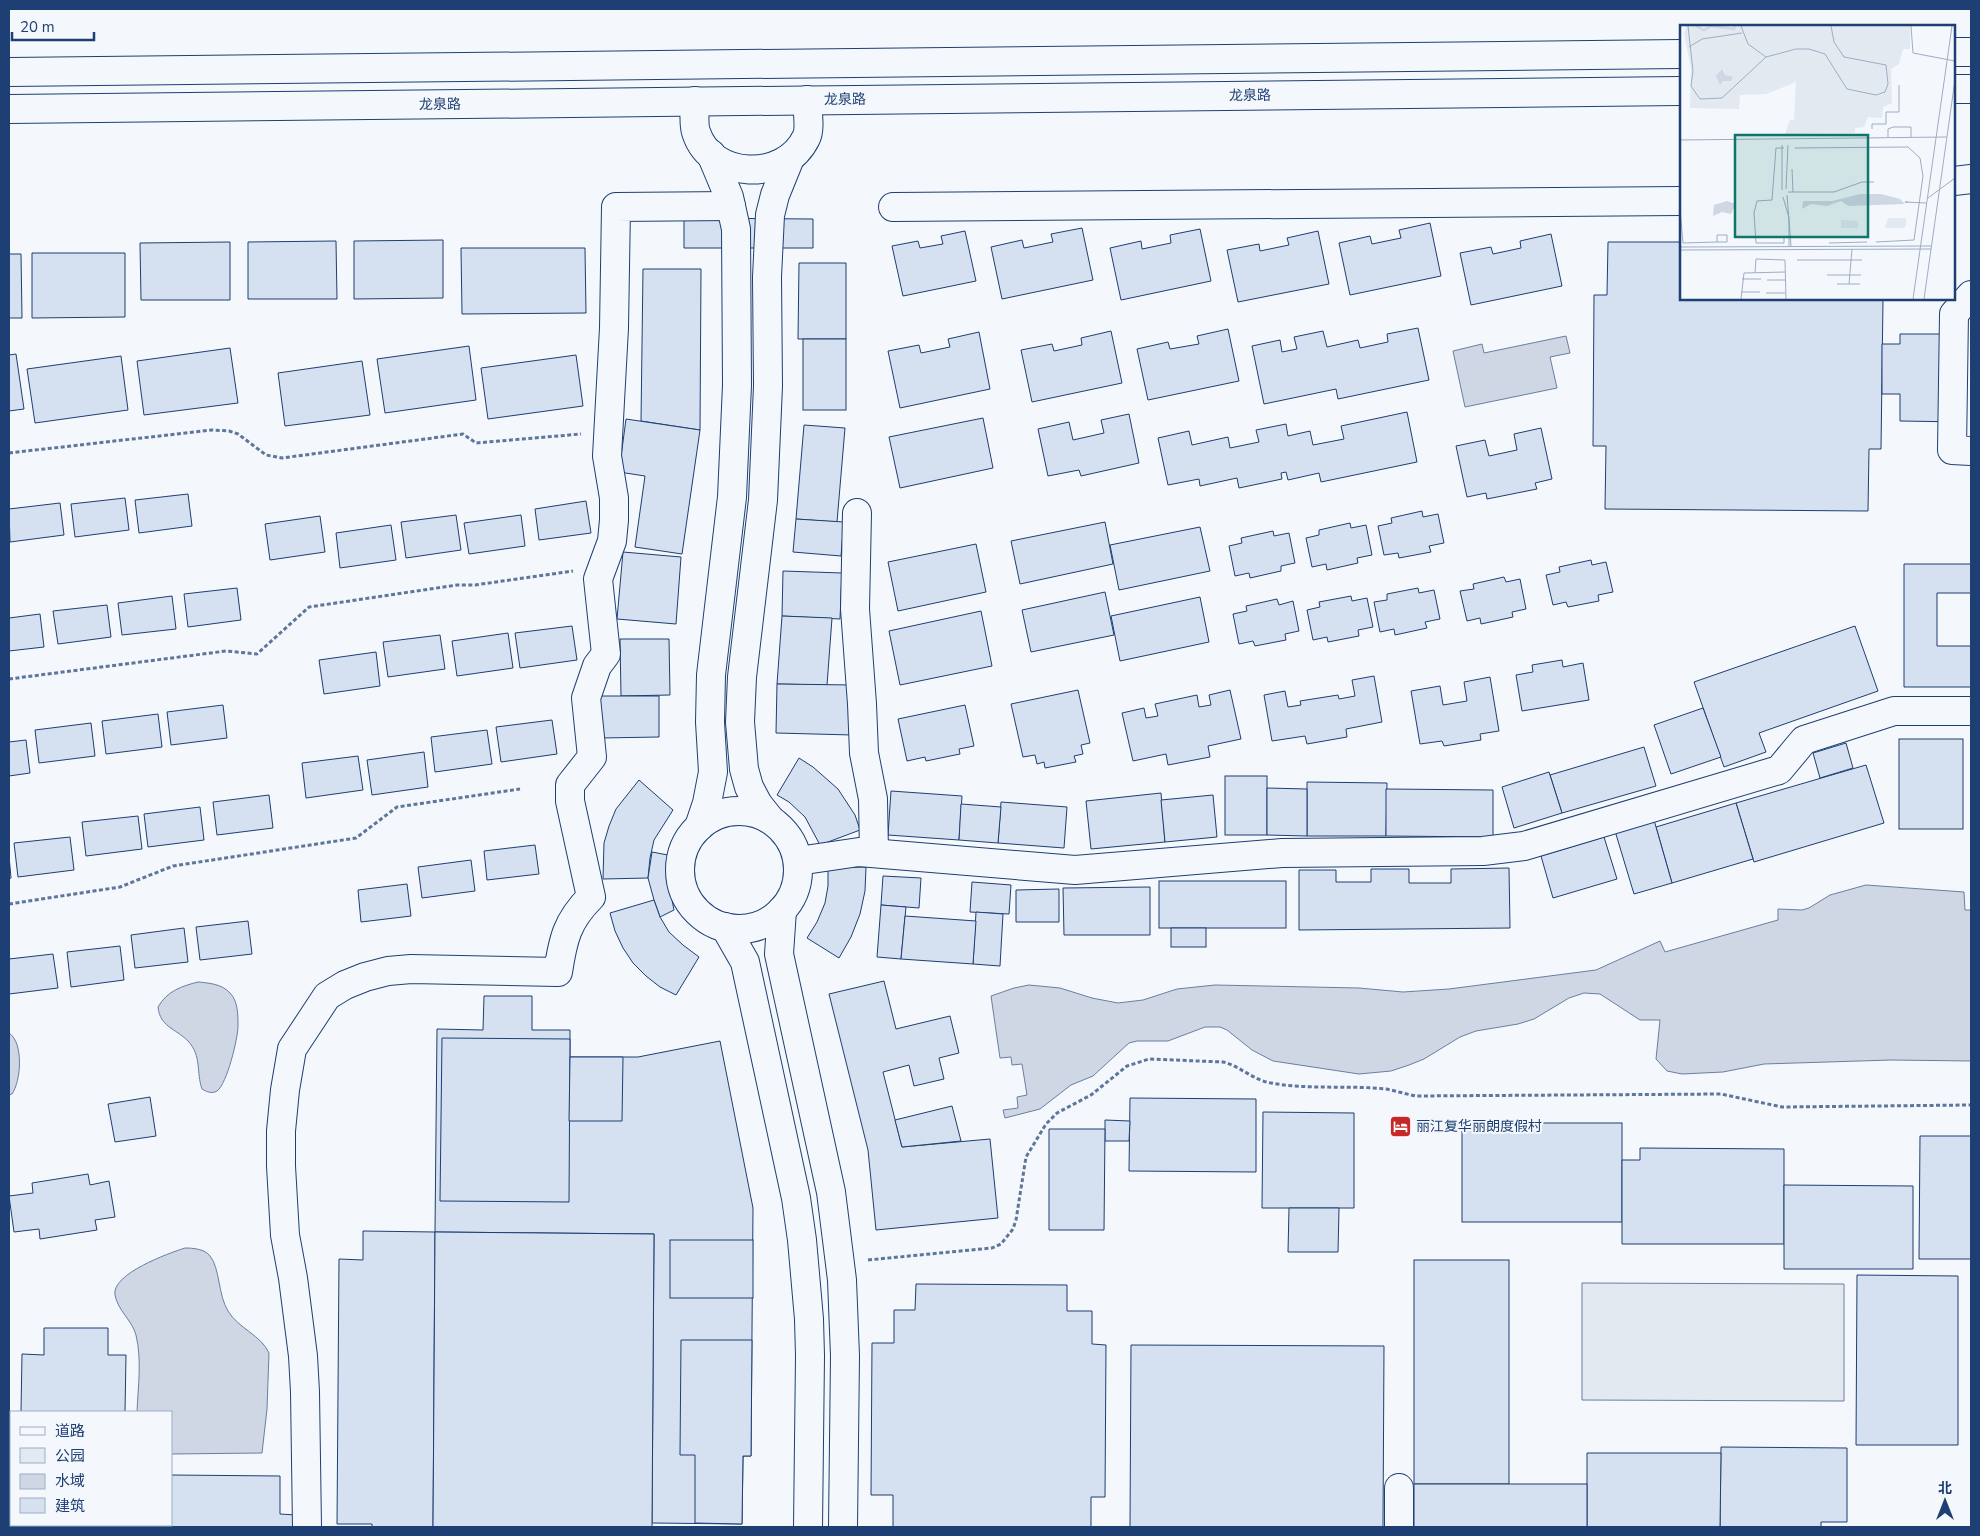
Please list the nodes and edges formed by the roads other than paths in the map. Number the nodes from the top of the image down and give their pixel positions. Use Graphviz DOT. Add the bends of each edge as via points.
graph roads {
  1 [pos="1955,52"];
  2 [pos="1971,52"];
  3 [pos="1680,54"];
  4 [pos="9,72"];
  5 [pos="1955,89"];
  6 [pos="1971,89"];
  7 [pos="1680,91"];
  8 [pos="807,100"];
  9 [pos="695,101"];
  10 [pos="9,109"];
  11 [pos="711,154"];
  12 [pos="790,158"];
  13 [pos="1971,179"];
  14 [pos="1955,182"];
  15 [pos="1680,201"];
  16 [pos="731,206"];
  17 [pos="893,207"];
  18 [pos="1971,295"];
  19 [pos="1971,451"];
  20 [pos="857,513"];
  21 [pos="1971,711"];
  22 [pos="770,819"];
  23 [pos="699,827"];
  24 [pos="874,853"];
  25 [pos="798,861"];
  26 [pos="782,910"];
  27 [pos="724,927"];
  28 [pos="1399,1488"];
  29 [pos="307,1527"];
  30 [pos="808,1527"];
  31 [pos="843,1527"];
  32 [pos="1399,1527"];
  1 -- 2 [label="main road"];
  3 -- 4 [label="main road"];
  5 -- 6 [label="main road"];
  7 -- 8 [label="main road, 龙泉路"];
  8 -- 9 [label="main road, 龙泉路"];
  8 -- 12 [label="main road" via="808,136"];
  9 -- 10 [label="main road, 龙泉路"];
  9 -- 11 [label="main road" via="695,131"];
  11 -- 12 [label="main road" via="735,168 749,171 777,166"];
  11 -- 16 [label="main road"];
  12 -- 22 [label="main road" via="770,215 766,452 740,722 749,787"];
  13 -- 14 [label="main road"];
  15 -- 17 [label="main road"];
  16 -- 23 [label="main road" via="736,229 737,376 732,497 711,675 713,772"];
  16 -- 29 [label="main road" via="616,207 607,456 614,520 612,541 598,579 606,654 597,666 586,698 592,756 570,785 570,801 591,897 566,930 558,972 411,969 365,977 327,996 292,1050 285,1090 280,1166 285,1236 303,1356"];
  18 -- 19 [label="main road" via="1954,314 1952,450"];
  20 -- 24 [label="main road" via="855,609 864,753 873,799"];
  21 -- 24 [label="main road" via="1894,711 1804,740 1779,770 1524,846 1483,851 1282,853 1075,870"];
  22 -- 23 [label="main road" via="749,812 727,812"];
  22 -- 25 [label="main road" via="790,840"];
  23 -- 27 [label="main road" via="682,853 682,884 698,911"];
  24 -- 25 [label="main road" via="859,852"];
  25 -- 26 [label="main road" via="797,883"];
  26 -- 27 [label="main road" via="756,926"];
  26 -- 31 [label="main road" via="779,954 831,1192 840,1262 845,1356"];
  27 -- 30 [label="main road" via="745,962 796,1198 802,1240 810,1356"];
  28 -- 32 [label="main road"];
}
